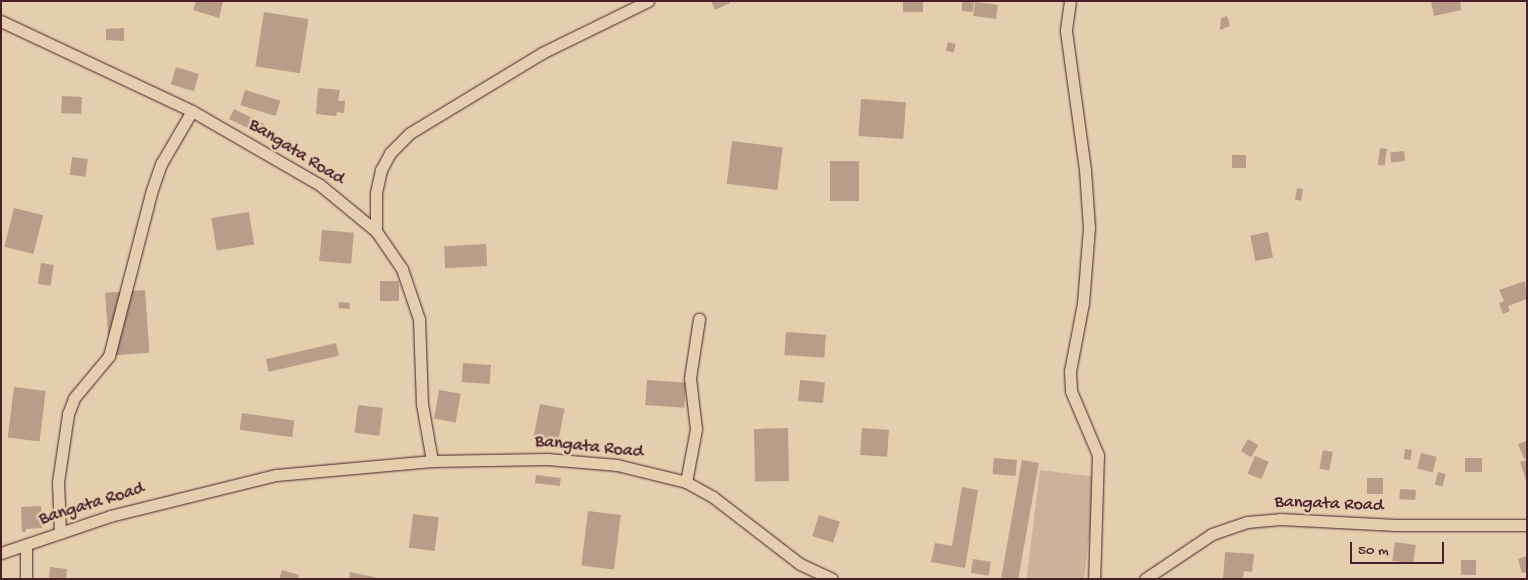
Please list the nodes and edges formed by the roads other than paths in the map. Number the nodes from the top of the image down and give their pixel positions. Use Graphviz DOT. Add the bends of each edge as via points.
graph roads {
  1 [pos="648,1"];
  2 [pos="1070,1"];
  3 [pos="1,22"];
  4 [pos="192,110"];
  5 [pos="376,231"];
  6 [pos="699,319"];
  7 [pos="432,461"];
  8 [pos="686,482"];
  9 [pos="1527,525"];
  10 [pos="60,533"];
  11 [pos="26,545"];
  12 [pos="1,553"];
  13 [pos="827,578"];
  14 [pos="26,579"];
  15 [pos="1094,579"];
  16 [pos="1145,579"];
  1 -- 5 [label="street" via="542,53 410,133 390,153 381,170 376,193"];
  2 -- 15 [label="street" via="1066,31 1085,170 1089,227 1083,303 1070,371 1071,391 1098,455"];
  3 -- 4 [label="street, Bangata Road"];
  4 -- 5 [label="street, Bangata Road" via="320,185"];
  4 -- 10 [label="street" via="161,164 152,190 109,356 74,398 68,414 58,482"];
  5 -- 7 [label="street, Bangata Road" via="402,269 419,319 423,412"];
  6 -- 8 [label="street" via="690,378 696,429"];
  7 -- 8 [label="street, Bangata Road" via="547,459 608,464"];
  7 -- 10 [label="street, Bangata Road" via="276,475 110,516"];
  8 -- 13 [label="street, Bangata Road" via="713,497 800,564"];
  9 -- 16 [label="street, Bangata Road" via="1396,525 1280,519 1247,522 1212,534"];
  10 -- 11 [label="street, Bangata Road"];
  11 -- 12 [label="street, Bangata Road"];
  11 -- 14 [label="street"];
}
